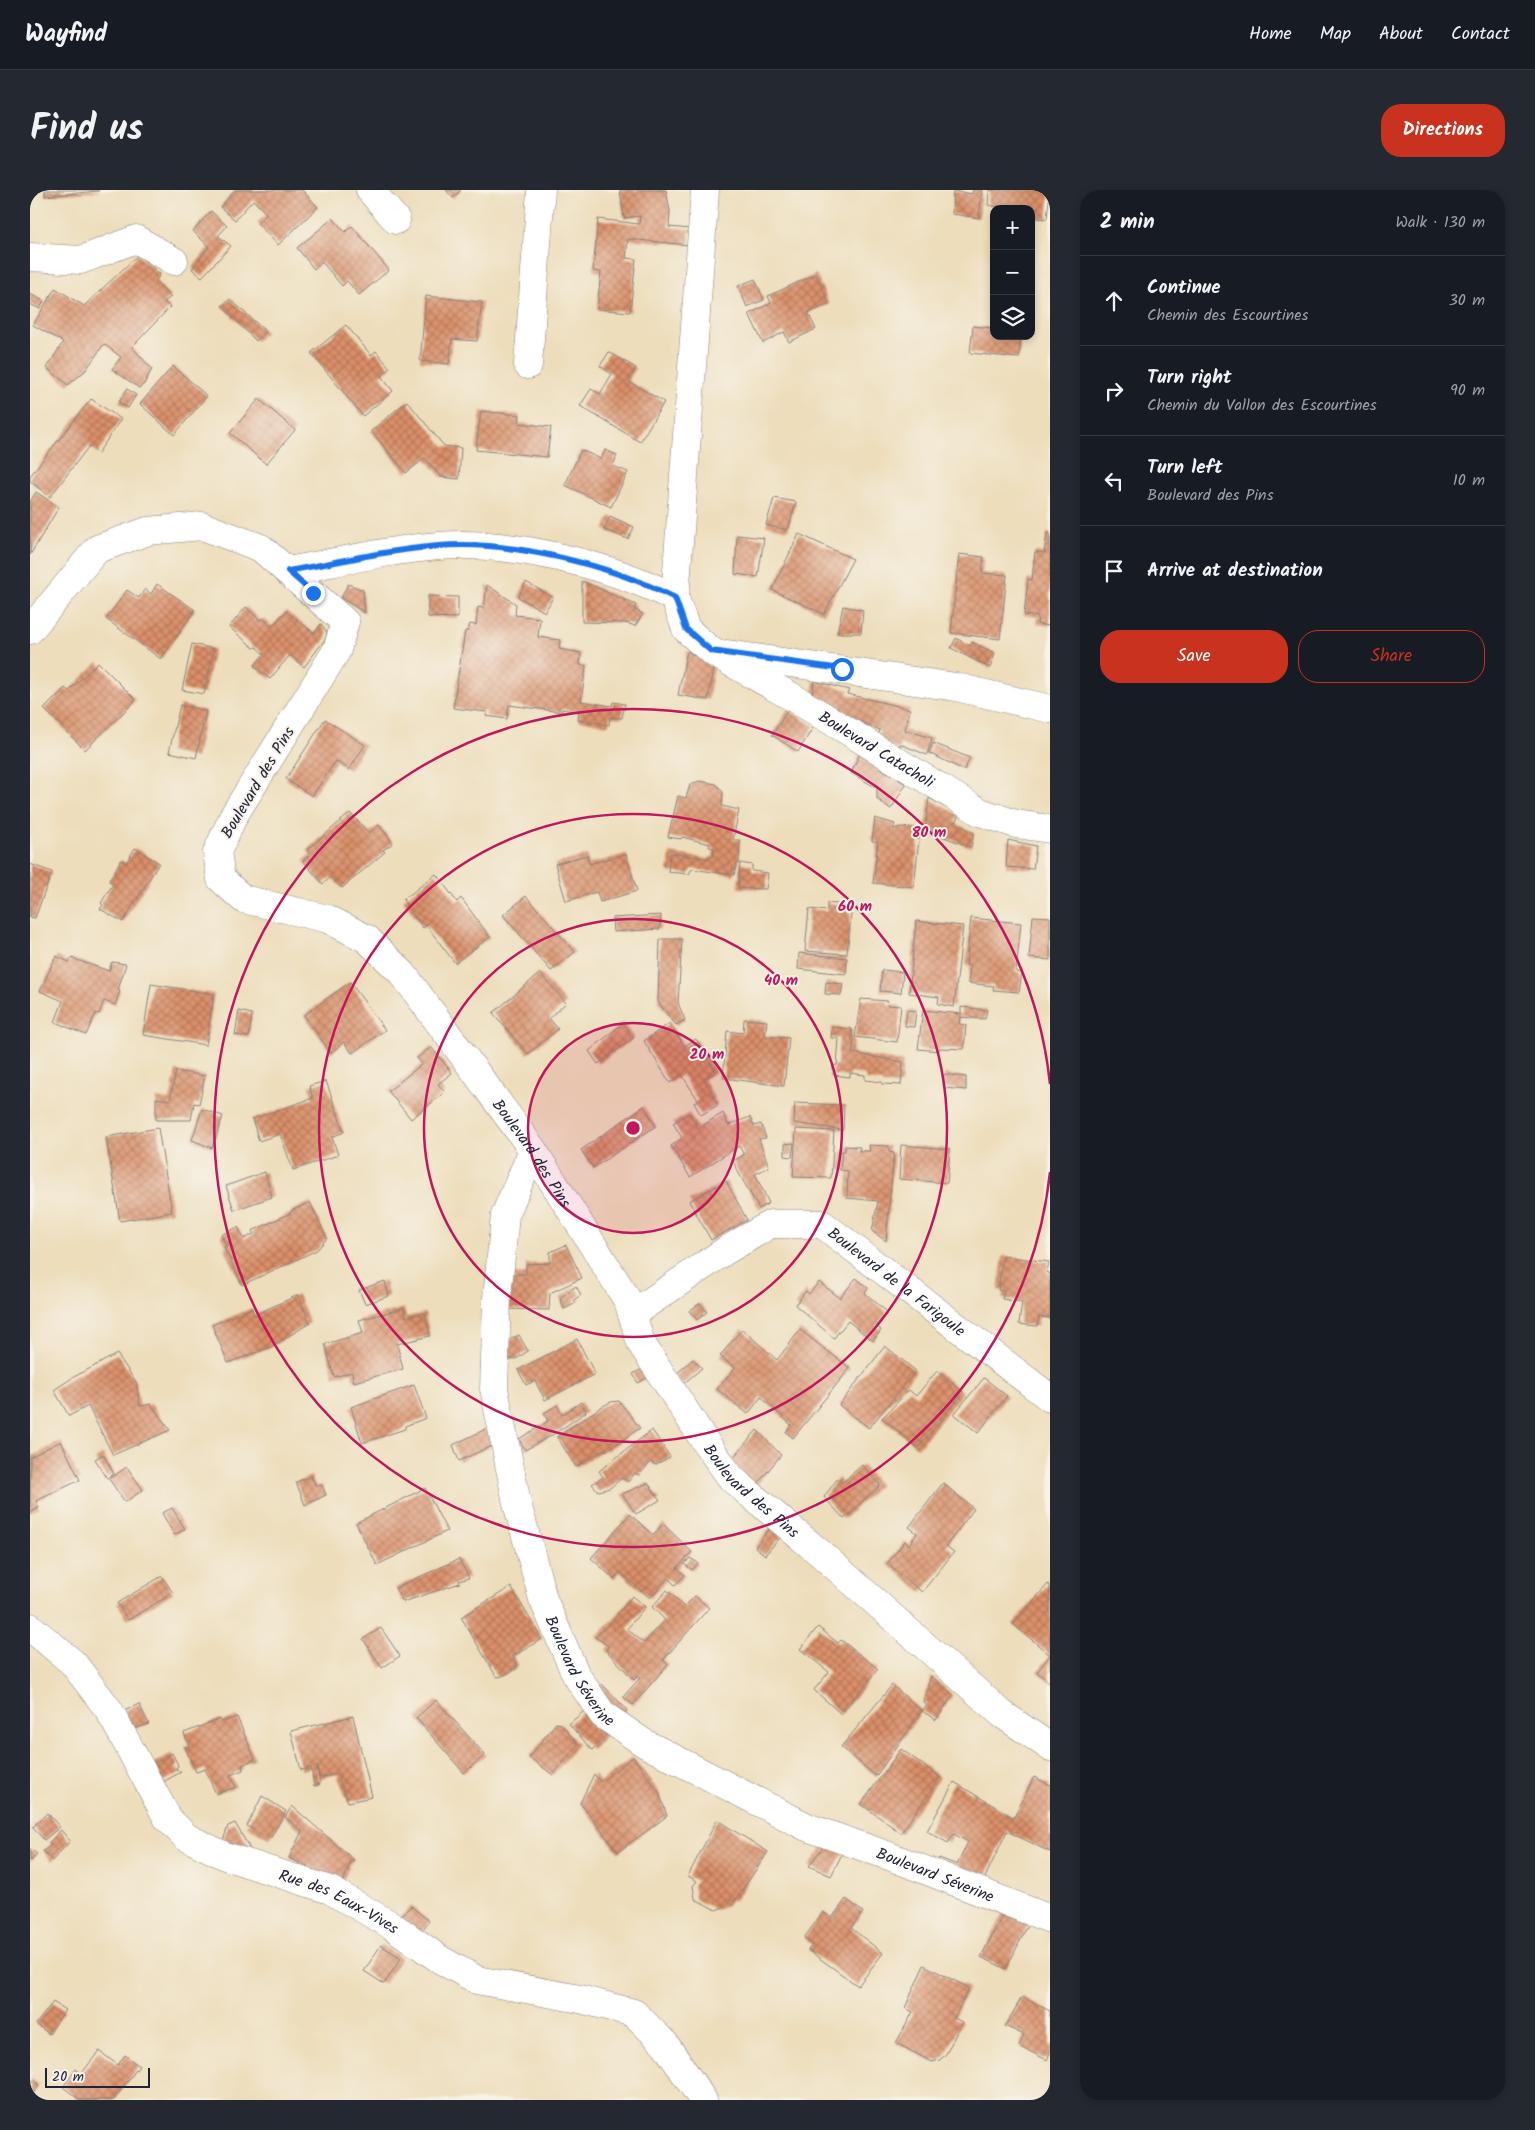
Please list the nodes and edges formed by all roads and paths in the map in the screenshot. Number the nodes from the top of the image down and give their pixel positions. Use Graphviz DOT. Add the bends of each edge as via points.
graph roads {
  1 [pos="370,190"];
  2 [pos="541,190"];
  3 [pos="705,190"];
  4 [pos="396,220"];
  5 [pos="30,257"];
  6 [pos="174,261"];
  7 [pos="528,365"];
  8 [pos="288,571"];
  9 [pos="675,598"];
  10 [pos="30,630"];
  11 [pos="711,651"];
  12 [pos="1050,709"];
  13 [pos="1050,829"];
  14 [pos="533,1150"];
  15 [pos="632,1314"];
  16 [pos="1047,1393"];
  17 [pos="30,1627"];
  18 [pos="1050,1747"];
  19 [pos="1050,1919"];
  20 [pos="703,2100"];
  1 -- 4 [label="street"];
  2 -- 7 [label="street"];
  3 -- 9 [label="street"];
  5 -- 6 [label="street" via="81,260 136,239"];
  8 -- 9 [label="street" via="390,551 482,546 562,557 649,584"];
  8 -- 10 [label="street" via="261,548 202,526 148,531 97,549"];
  8 -- 14 [label="street, Boulevard des Pins" via="345,622 337,650 234,815 217,852 221,879 243,898 328,919 367,939 403,974"];
  9 -- 11 [label="street, Boulevard Catacholi" via="686,629"];
  11 -- 12 [label="street" via="956,687"];
  11 -- 13 [label="street, Boulevard Catacholi" via="980,812 1016,824"];
  14 -- 15 [label="street, Boulevard des Pins" via="628,1301"];
  14 -- 19 [label="street, Boulevard Séverine" via="505,1215 497,1298 494,1389 517,1503 543,1599 576,1675 603,1716 644,1743 807,1827"];
  15 -- 16 [label="street, Boulevard de la Farigoule" via="725,1250 770,1224 822,1224"];
  15 -- 18 [label="street, Boulevard des Pins" via="641,1343 732,1480 1002,1714"];
  17 -- 20 [label="street, Rue des Eaux-Vives" via="73,1663 109,1710 168,1819 186,1837 225,1856 330,1890 477,1980 580,1999 634,2013 665,2044"];
}
